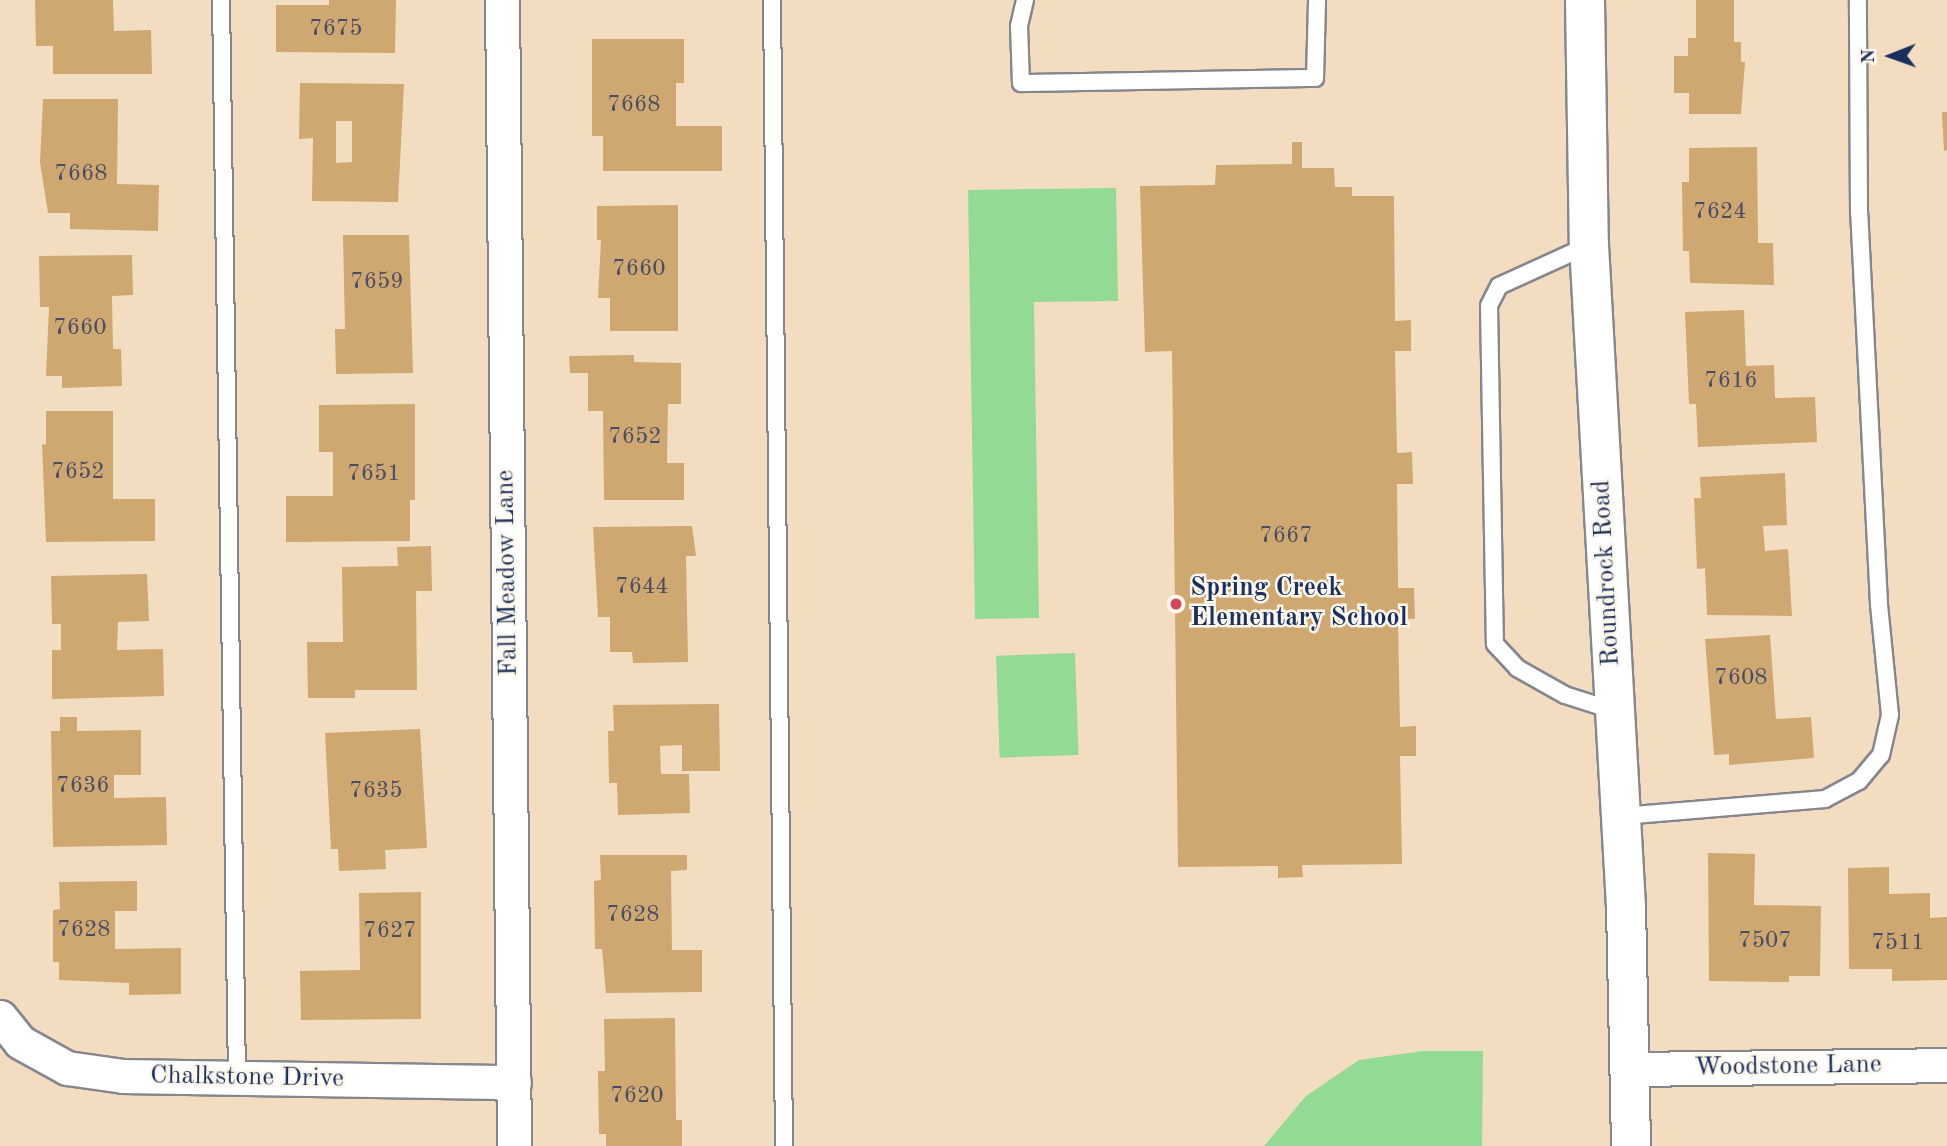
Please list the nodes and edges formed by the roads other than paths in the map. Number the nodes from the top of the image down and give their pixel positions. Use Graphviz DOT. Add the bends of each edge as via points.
graph roads {
  1 [pos="222,0"];
  2 [pos="502,0"];
  3 [pos="772,0"];
  4 [pos="1025,0"];
  5 [pos="1317,0"];
  6 [pos="1586,0"];
  7 [pos="1858,0"];
  8 [pos="1588,245"];
  9 [pos="1615,711"];
  10 [pos="1622,816"];
  11 [pos="0,1017"];
  12 [pos="1947,1065"];
  13 [pos="1630,1069"];
  14 [pos="237,1078"];
  15 [pos="514,1082"];
  16 [pos="514,1146"];
  17 [pos="784,1146"];
  18 [pos="1631,1146"];
  1 -- 14 [label="lane"];
  2 -- 15 [label="street, Fall Meadow Lane"];
  3 -- 17 [label="lane"];
  4 -- 5 [label="lane" via="1019,26 1021,83 1315,78"];
  6 -- 8 [label="street, Roundrock Road"];
  7 -- 10 [label="lane" via="1859,213 1878,591 1890,715 1881,755 1858,780 1825,799"];
  8 -- 9 [label="street, Roundrock Road"];
  8 -- 9 [label="lane" via="1499,286 1489,306 1495,644 1517,668 1565,695"];
  9 -- 10 [label="street, Roundrock Road"];
  10 -- 13 [label="street, Roundrock Road"];
  11 -- 14 [label="street, Chalkstone Drive" via="20,1042 67,1068 123,1076"];
  12 -- 13 [label="street, Woodstone Lane"];
  13 -- 18 [label="street, Roundrock Road"];
  14 -- 15 [label="street, Chalkstone Drive"];
  15 -- 16 [label="street, Fall Meadow Lane"];
}
